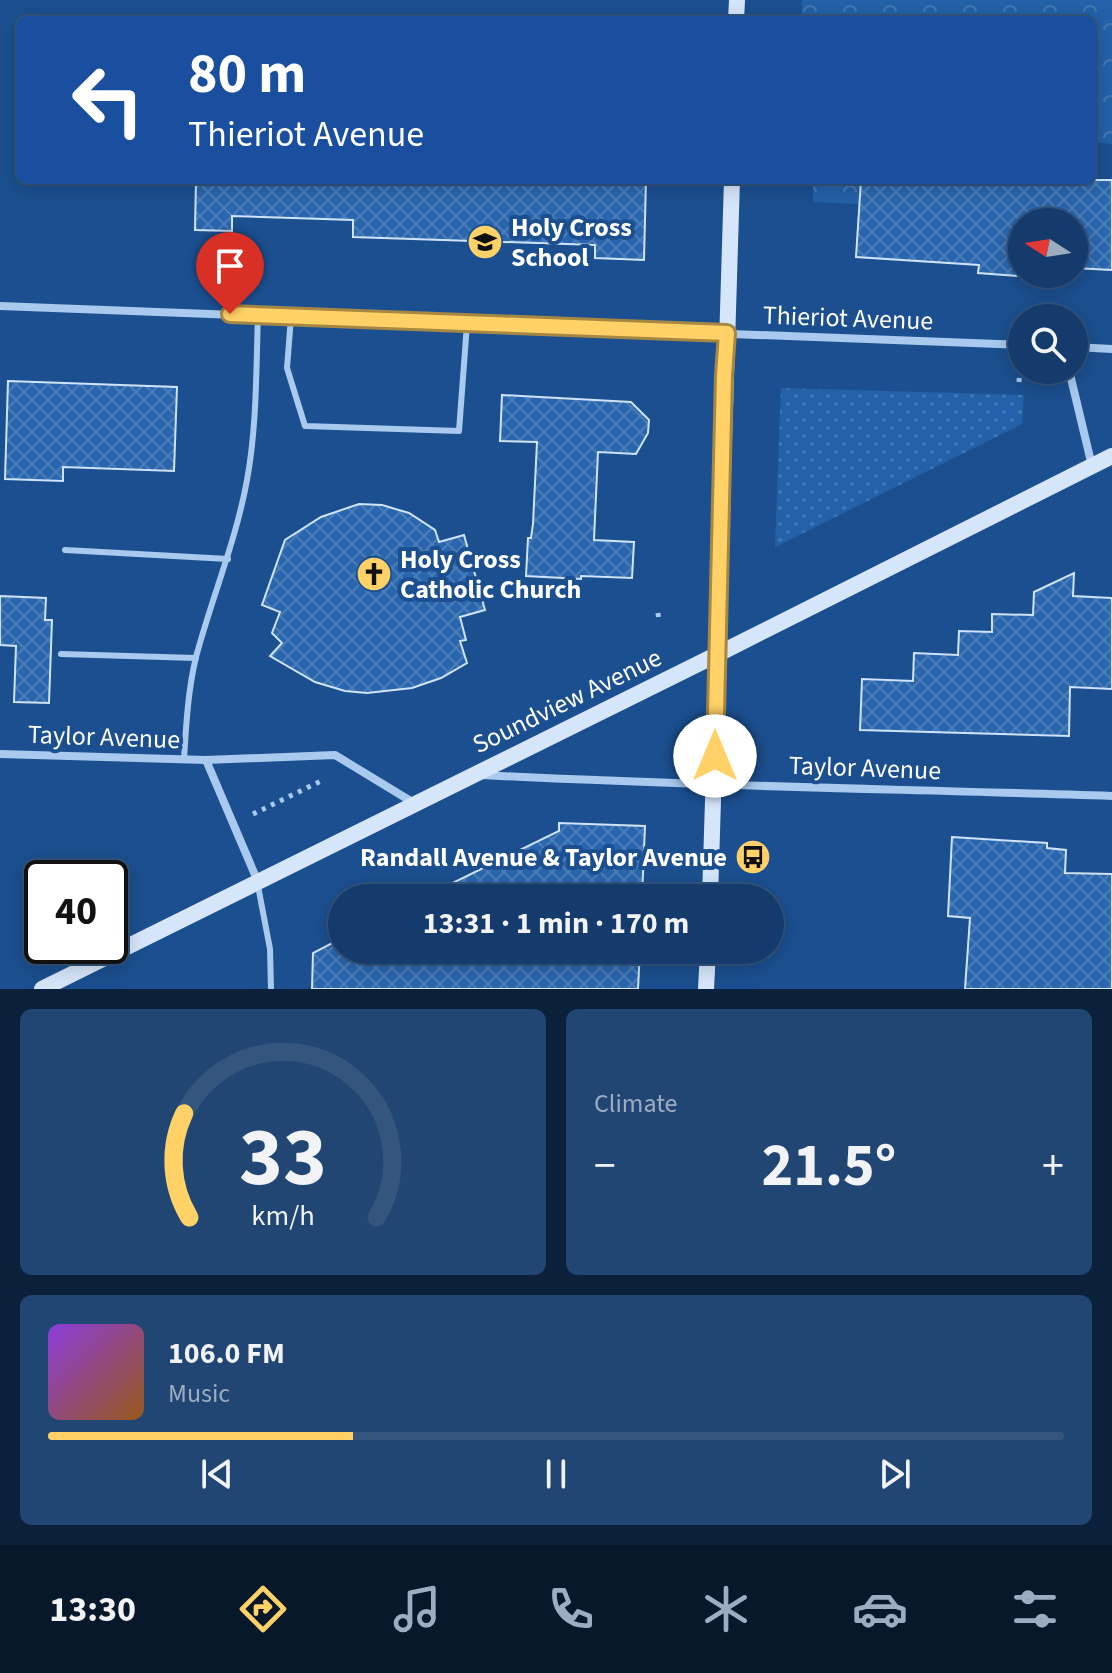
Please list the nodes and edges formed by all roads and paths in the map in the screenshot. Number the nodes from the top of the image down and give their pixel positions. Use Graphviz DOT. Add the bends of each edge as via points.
graph roads {
  1 [pos="732,184"];
  2 [pos="0,306"];
  3 [pos="258,315"];
  4 [pos="291,317"];
  5 [pos="467,324"];
  6 [pos="727,333"];
  7 [pos="1008,344"];
  8 [pos="1088,348"];
  9 [pos="1112,349"];
  10 [pos="1072,384"];
  11 [pos="1112,456"];
  12 [pos="1092,466"];
  13 [pos="65,550"];
  14 [pos="228,559"];
  15 [pos="658,613"];
  16 [pos="659,621"];
  17 [pos="61,654"];
  18 [pos="716,655"];
  19 [pos="196,658"];
  20 [pos="0,754"];
  21 [pos="184,760"];
  22 [pos="206,760"];
  23 [pos="473,774"];
  24 [pos="328,777"];
  25 [pos="715,786"];
  26 [pos="1112,796"];
  27 [pos="414,804"];
  28 [pos="245,818"];
  29 [pos="258,882"];
  30 [pos="711,884"];
  31 [pos="707,964"];
  32 [pos="42,989"];
  33 [pos="271,989"];
  34 [pos="706,989"];
  1 -- 6 [label="main road"];
  2 -- 3 [label="street, Thieriot Avenue"];
  3 -- 4 [label="street, Thieriot Avenue"];
  3 -- 14 [label="lane" via="247,479"];
  4 -- 5 [label="street, Thieriot Avenue"];
  4 -- 5 [label="lane" via="287,368 305,426 321,427 459,431"];
  5 -- 6 [label="street, Thieriot Avenue"];
  6 -- 7 [label="street, Thieriot Avenue"];
  6 -- 18 [label="main road"];
  8 -- 9 [label="street"];
  10 -- 12 [label="street"];
  11 -- 12 [label="main road, Soundview Avenue"];
  12 -- 18 [label="main road, Soundview Avenue"];
  13 -- 14 [label="lane"];
  14 -- 19 [label="lane"];
  15 -- 16 [label="path"];
  17 -- 19 [label="lane"];
  18 -- 23 [label="main road, Soundview Avenue"];
  18 -- 25 [label="main road"];
  19 -- 21 [label="lane"];
  20 -- 21 [label="street, Taylor Avenue"];
  21 -- 22 [label="street, Taylor Avenue"];
  22 -- 27 [label="street, Taylor Avenue" via="335,755"];
  22 -- 29 [label="street, Taylor Avenue"];
  23 -- 25 [label="street, Taylor Avenue"];
  23 -- 27 [label="main road, Soundview Avenue"];
  24 -- 28 [label="path"];
  25 -- 26 [label="street, Taylor Avenue"];
  25 -- 30 [label="main road"];
  27 -- 29 [label="main road, Soundview Avenue"];
  29 -- 32 [label="main road, Soundview Avenue"];
  29 -- 33 [label="lane"];
  31 -- 34 [label="main road"];
}
